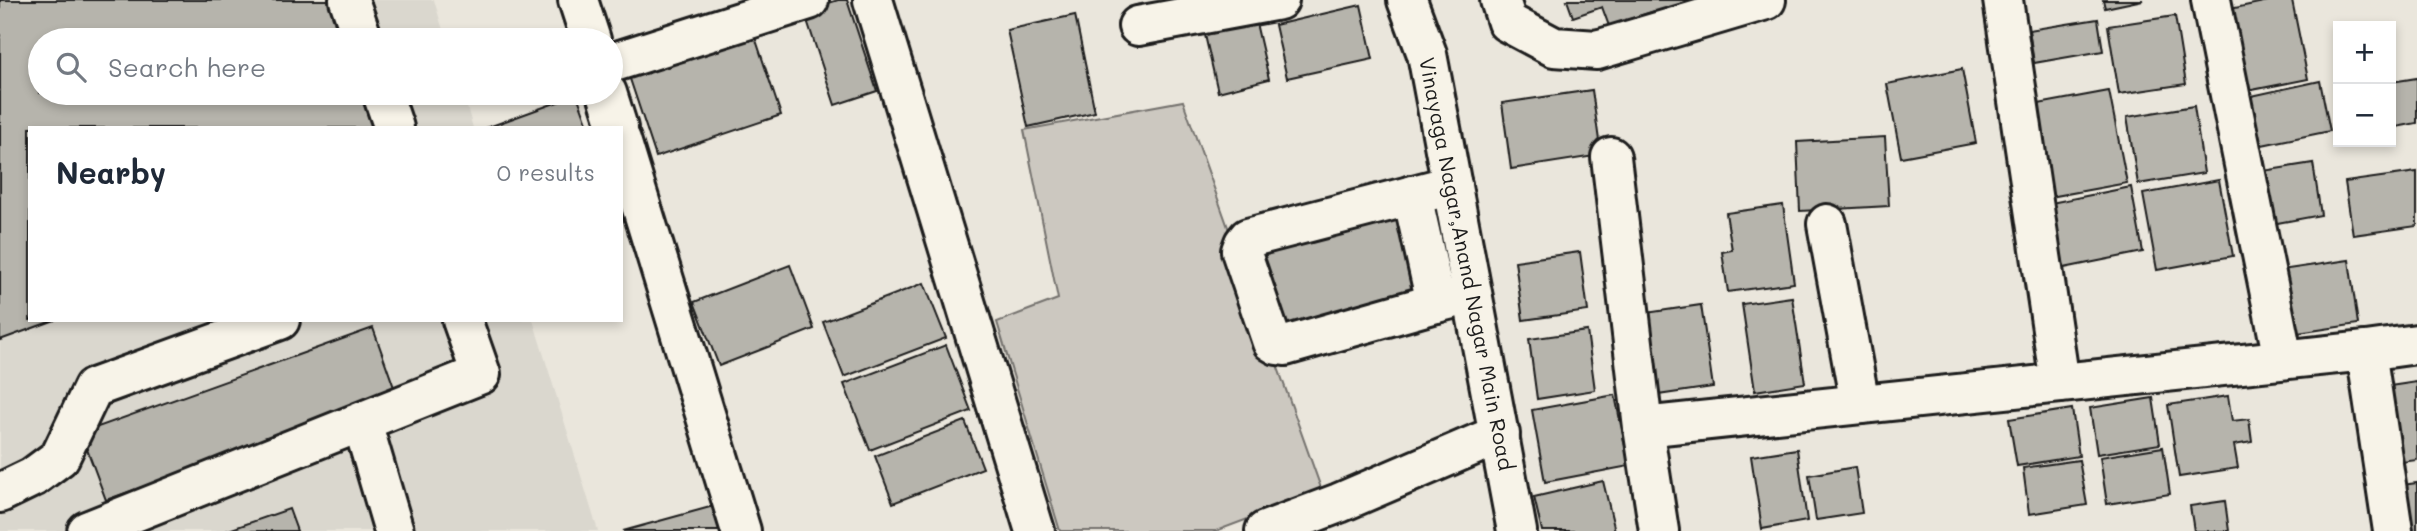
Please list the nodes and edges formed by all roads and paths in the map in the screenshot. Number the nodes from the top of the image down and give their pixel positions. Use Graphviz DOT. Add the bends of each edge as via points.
graph roads {
  1 [pos="349,0"];
  2 [pos="578,0"];
  3 [pos="809,0"];
  4 [pos="873,0"];
  5 [pos="1279,0"];
  6 [pos="1407,0"];
  7 [pos="1500,0"];
  8 [pos="1766,0"];
  9 [pos="2003,0"];
  10 [pos="2211,0"];
  11 [pos="1138,26"];
  12 [pos="359,28"];
  13 [pos="587,28"];
  14 [pos="623,59"];
  15 [pos="386,105"];
  16 [pos="611,105"];
  17 [pos="393,126"];
  18 [pos="617,126"];
  19 [pos="623,147"];
  20 [pos="1611,157"];
  21 [pos="1452,185"];
  22 [pos="1412,195"];
  23 [pos="1827,225"];
  24 [pos="1473,295"];
  25 [pos="1436,303"];
  26 [pos="274,322"];
  27 [pos="464,322"];
  28 [pos="2417,344"];
  29 [pos="2366,351"];
  30 [pos="2283,359"];
  31 [pos="2060,383"];
  32 [pos="1860,404"];
  33 [pos="362,422"];
  34 [pos="1643,427"];
  35 [pos="1500,434"];
  36 [pos="0,493"];
  37 [pos="87,531"];
  38 [pos="394,531"];
  39 [pos="741,531"];
  40 [pos="1035,531"];
  41 [pos="1265,531"];
  42 [pos="1517,531"];
  43 [pos="1658,531"];
  44 [pos="2393,531"];
  1 -- 12 [label="street"];
  2 -- 13 [label="street"];
  3 -- 14 [label="street"];
  4 -- 40 [label="street"];
  5 -- 11 [label="street"];
  6 -- 21 [label="street, Vinayaga Nagar,Anand Nagar Main Road" via="1427,54"];
  7 -- 8 [label="street" via="1507,22 1554,47 1597,50"];
  9 -- 31 [label="street"];
  10 -- 30 [label="street"];
  15 -- 17 [label="street"];
  16 -- 18 [label="street"];
  19 -- 39 [label="street"];
  20 -- 34 [label="street"];
  21 -- 22 [label="street"];
  21 -- 24 [label="street, Vinayaga Nagar,Anand Nagar Main Road"];
  22 -- 25 [label="street"];
  22 -- 25 [label="street" via="1248,238 1241,251 1272,342 1277,345"];
  23 -- 32 [label="street"];
  24 -- 25 [label="street"];
  24 -- 35 [label="street, Vinayaga Nagar,Anand Nagar Main Road"];
  26 -- 36 [label="street" via="93,388 60,457"];
  27 -- 33 [label="street" via="481,374"];
  28 -- 29 [label="street"];
  29 -- 30 [label="street"];
  29 -- 44 [label="street"];
  30 -- 31 [label="street"];
  31 -- 32 [label="street"];
  32 -- 34 [label="street"];
  33 -- 37 [label="street"];
  33 -- 38 [label="street"];
  34 -- 43 [label="street"];
  35 -- 41 [label="street"];
  35 -- 42 [label="street, Vinayaga Nagar,Anand Nagar Main Road"];
}
